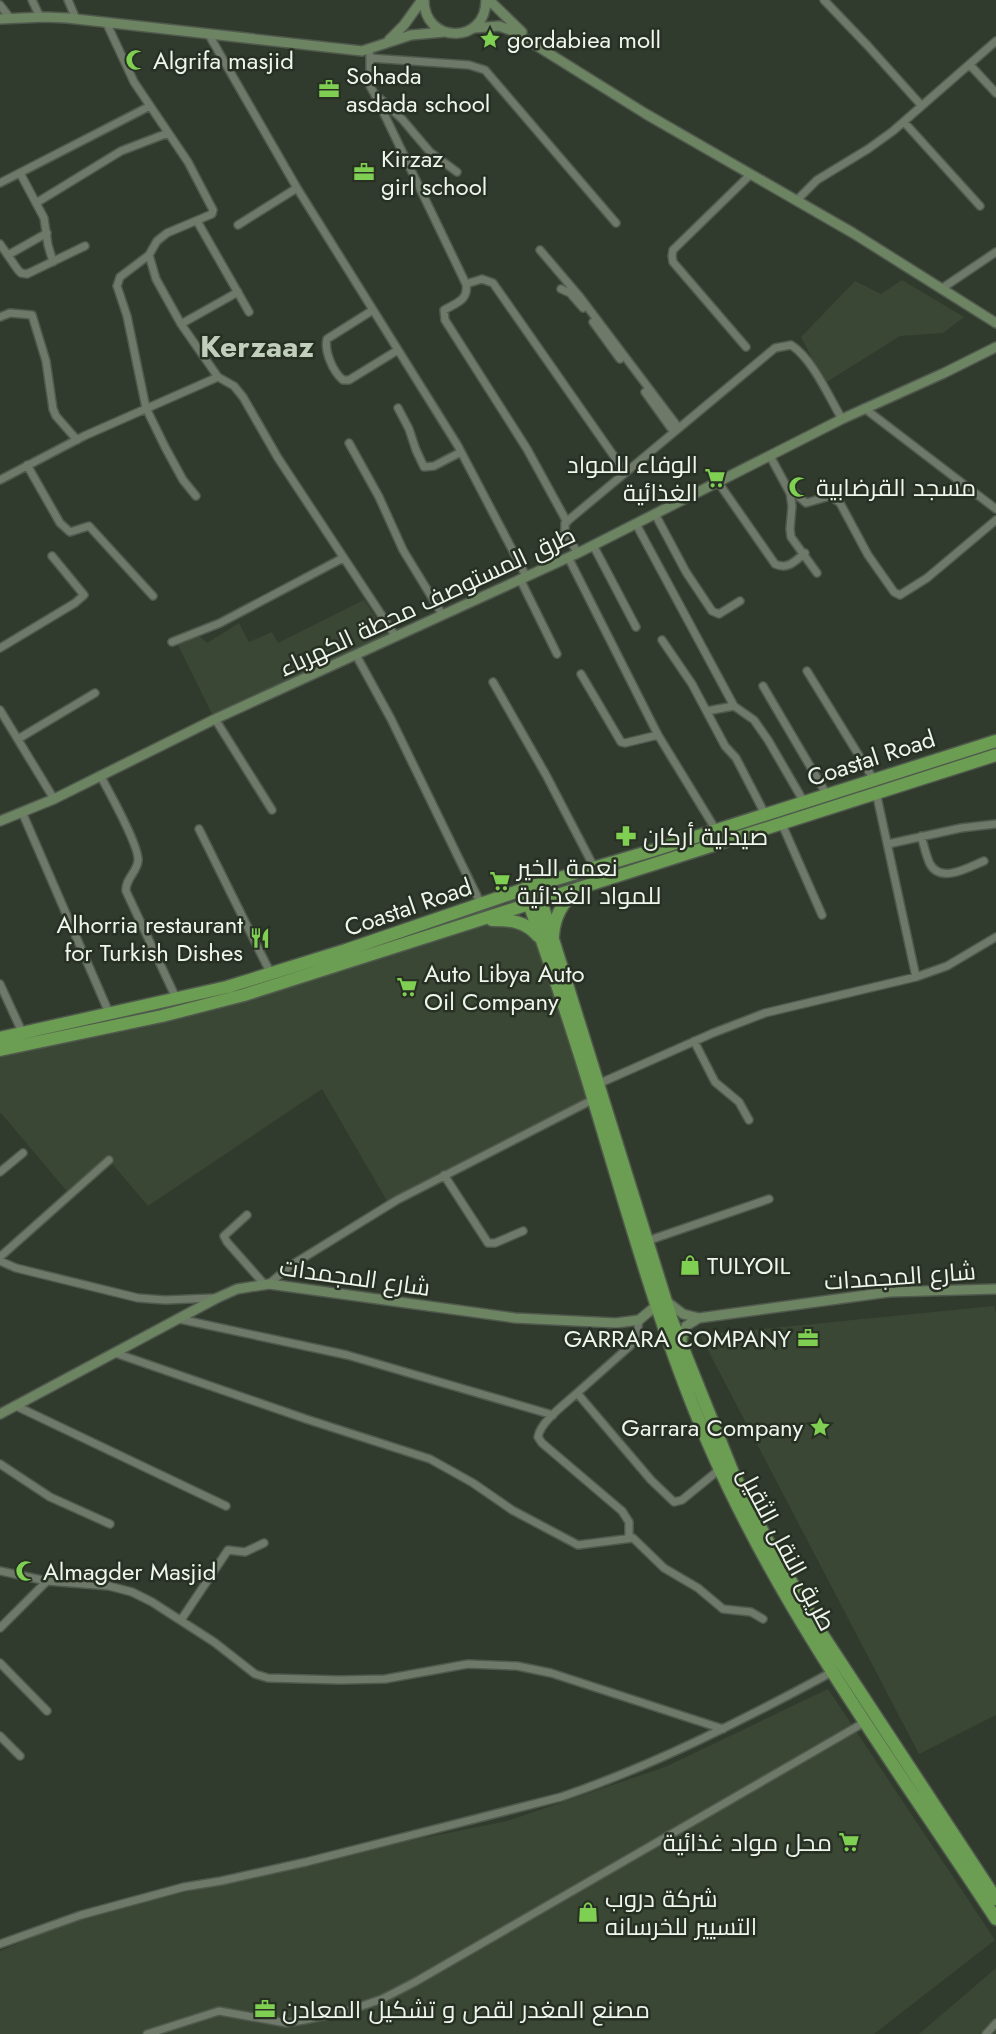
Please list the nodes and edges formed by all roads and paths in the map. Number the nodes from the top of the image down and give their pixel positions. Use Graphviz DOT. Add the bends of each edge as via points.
graph roads {
  1 [pos="32,0"];
  2 [pos="68,0"];
  3 [pos="423,0"];
  4 [pos="487,0"];
  5 [pos="824,0"];
  6 [pos="0,4"];
  7 [pos="40,17"];
  8 [pos="5,19"];
  9 [pos="76,19"];
  10 [pos="106,22"];
  11 [pos="474,28"];
  12 [pos="444,32"];
  13 [pos="208,35"];
  14 [pos="996,41"];
  15 [pos="382,46"];
  16 [pos="540,47"];
  17 [pos="369,54"];
  18 [pos="970,65"];
  19 [pos="374,93"];
  20 [pos="996,93"];
  21 [pos="921,105"];
  22 [pos="150,106"];
  23 [pos="904,122"];
  24 [pos="168,133"];
  25 [pos="457,172"];
  26 [pos="20,173"];
  27 [pos="752,174"];
  28 [pos="0,183"];
  29 [pos="297,188"];
  30 [pos="797,200"];
  31 [pos="36,203"];
  32 [pos="980,206"];
  33 [pos="196,221"];
  34 [pos="616,223"];
  35 [pos="237,225"];
  36 [pos="47,233"];
  37 [pos="0,244"];
  38 [pos="85,246"];
  39 [pos="540,250"];
  40 [pos="996,252"];
  41 [pos="8,255"];
  42 [pos="149,255"];
  43 [pos="53,262"];
  44 [pos="466,284"];
  45 [pos="561,289"];
  46 [pos="941,290"];
  47 [pos="238,292"];
  48 [pos="373,310"];
  49 [pos="249,312"];
  50 [pos="0,317"];
  51 [pos="994,319"];
  52 [pos="181,324"];
  53 [pos="746,347"];
  54 [pos="996,347"];
  55 [pos="398,350"];
  56 [pos="218,377"];
  57 [pos="146,408"];
  58 [pos="398,408"];
  59 [pos="864,408"];
  60 [pos="842,419"];
  61 [pos="676,429"];
  62 [pos="77,440"];
  63 [pos="349,443"];
  64 [pos="461,452"];
  65 [pos="770,456"];
  66 [pos="27,465"];
  67 [pos="625,472"];
  68 [pos="0,480"];
  69 [pos="718,482"];
  70 [pos="788,487"];
  71 [pos="196,496"];
  72 [pos="996,510"];
  73 [pos="655,514"];
  74 [pos="996,520"];
  75 [pos="567,522"];
  76 [pos="636,524"];
  77 [pos="593,545"];
  78 [pos="578,553"];
  79 [pos="805,554"];
  80 [pos="52,556"];
  81 [pos="568,557"];
  82 [pos="343,558"];
  83 [pos="817,573"];
  84 [pos="523,577"];
  85 [pos="153,596"];
  86 [pos="740,601"];
  87 [pos="442,614"];
  88 [pos="636,627"];
  89 [pos="396,637"];
  90 [pos="662,640"];
  91 [pos="172,642"];
  92 [pos="0,648"];
  93 [pos="557,654"];
  94 [pos="356,655"];
  95 [pos="807,671"];
  96 [pos="581,675"];
  97 [pos="493,682"];
  98 [pos="763,686"];
  99 [pos="95,693"];
  100 [pos="734,706"];
  101 [pos="0,710"];
  102 [pos="707,711"];
  103 [pos="215,719"];
  104 [pos="658,735"];
  105 [pos="18,739"];
  106 [pos="996,741"];
  107 [pos="996,754"];
  108 [pos="100,775"];
  109 [pos="875,786"];
  110 [pos="827,795"];
  111 [pos="54,799"];
  112 [pos="804,801"];
  113 [pos="272,810"];
  114 [pos="22,812"];
  115 [pos="765,814"];
  116 [pos="0,822"];
  117 [pos="781,822"];
  118 [pos="996,824"];
  119 [pos="199,830"];
  120 [pos="716,830"];
  121 [pos="921,836"];
  122 [pos="888,844"];
  123 [pos="984,861"];
  124 [pos="594,867"];
  125 [pos="530,887"];
  126 [pos="580,887"];
  127 [pos="534,901"];
  128 [pos="481,904"];
  129 [pos="822,915"];
  130 [pos="482,920"];
  131 [pos="996,937"];
  132 [pos="548,943"];
  133 [pos="271,974"];
  134 [pos="916,977"];
  135 [pos="0,984"];
  136 [pos="177,1000"];
  137 [pos="110,1015"];
  138 [pos="0,1038"];
  139 [pos="26,1039"];
  140 [pos="694,1041"];
  141 [pos="0,1050"];
  142 [pos="598,1084"];
  143 [pos="594,1100"];
  144 [pos="749,1120"];
  145 [pos="23,1153"];
  146 [pos="109,1160"];
  147 [pos="0,1172"];
  148 [pos="444,1175"];
  149 [pos="769,1199"];
  150 [pos="247,1215"];
  151 [pos="524,1231"];
  152 [pos="647,1241"];
  153 [pos="0,1259"];
  154 [pos="267,1285"];
  155 [pos="996,1289"];
  156 [pos="217,1298"];
  157 [pos="661,1303"];
  158 [pos="699,1318"];
  159 [pos="179,1319"];
  160 [pos="639,1320"];
  161 [pos="681,1345"];
  162 [pos="115,1353"];
  163 [pos="577,1394"];
  164 [pos="16,1406"];
  165 [pos="0,1414"];
  166 [pos="553,1415"];
  167 [pos="0,1464"];
  168 [pos="720,1469"];
  169 [pos="226,1506"];
  170 [pos="110,1524"];
  171 [pos="629,1537"];
  172 [pos="264,1543"];
  173 [pos="0,1571"];
  174 [pos="47,1581"];
  175 [pos="763,1619"];
  176 [pos="181,1620"];
  177 [pos="0,1628"];
  178 [pos="0,1663"];
  179 [pos="832,1672"];
  180 [pos="46,1711"];
  181 [pos="865,1722"];
  182 [pos="723,1729"];
  183 [pos="0,1736"];
  184 [pos="20,1756"];
  185 [pos="979,1883"];
  186 [pos="996,1899"];
  187 [pos="996,1919"];
  188 [pos="0,1944"];
  189 [pos="996,2023"];
  190 [pos="147,2034"];
  191 [pos="986,2034"];
  1 -- 7 [label="street"];
  2 -- 9 [label="street"];
  3 -- 12 [label="main road" via="429,20"];
  3 -- 15 [label="main road"];
  4 -- 11 [label="main road" via="483,16"];
  4 -- 16 [label="main road"];
  5 -- 21 [label="street"];
  6 -- 8 [label="street"];
  7 -- 8 [label="main road"];
  7 -- 9 [label="main road"];
  9 -- 10 [label="main road"];
  10 -- 13 [label="main road"];
  10 -- 22 [label="street"];
  11 -- 12 [label="main road" via="462,33"];
  11 -- 16 [label="main road" via="504,27"];
  12 -- 15 [label="main road" via="411,35"];
  13 -- 17 [label="main road"];
  13 -- 29 [label="street"];
  14 -- 18 [label="street"];
  15 -- 17 [label="main road"];
  16 -- 27 [label="main road" via="646,114"];
  17 -- 19 [label="street" via="370,86"];
  17 -- 34 [label="street" via="479,66 485,70"];
  18 -- 20 [label="street"];
  18 -- 21 [label="street"];
  19 -- 25 [label="street" via="430,152"];
  19 -- 44 [label="street"];
  21 -- 23 [label="street"];
  22 -- 24 [label="street"];
  22 -- 26 [label="street"];
  23 -- 30 [label="street" via="817,180"];
  23 -- 32 [label="street"];
  24 -- 31 [label="street" via="121,151"];
  24 -- 33 [label="street" via="212,206 212,214"];
  26 -- 28 [label="street"];
  26 -- 31 [label="street"];
  27 -- 30 [label="main road"];
  27 -- 53 [label="street" via="672,256 673,262"];
  29 -- 35 [label="street"];
  29 -- 48 [label="street"];
  30 -- 46 [label="main road"];
  31 -- 36 [label="street"];
  33 -- 42 [label="street" via="157,241"];
  33 -- 47 [label="street"];
  36 -- 41 [label="street"];
  36 -- 43 [label="street"];
  37 -- 41 [label="street"];
  38 -- 43 [label="street"];
  39 -- 61 [label="street" via="580,297"];
  40 -- 46 [label="street"];
  41 -- 43 [label="street" via="21,273 34,272"];
  42 -- 52 [label="street" via="156,279"];
  42 -- 57 [label="street" via="120,277 117,286"];
  44 -- 67 [label="street" via="482,279 493,283"];
  44 -- 75 [label="street" via="465,298 444,310 445,320 527,449"];
  45 -- 61 [label="street" via="581,306"];
  46 -- 51 [label="main road"];
  47 -- 49 [label="street"];
  47 -- 52 [label="street"];
  48 -- 55 [label="street"];
  48 -- 55 [label="street" via="327,339 326,348 336,371 343,380 349,380"];
  50 -- 62 [label="street" via="10,313 32,315 46,361 53,409"];
  52 -- 56 [label="street"];
  54 -- 59 [label="main road, طرق المستوصف محطة الكهرباء"];
  55 -- 64 [label="street"];
  56 -- 57 [label="street"];
  56 -- 82 [label="street" via="243,397"];
  57 -- 62 [label="street"];
  57 -- 71 [label="street" via="183,480"];
  58 -- 64 [label="street" via="424,466 434,466"];
  59 -- 60 [label="main road, طرق المستوصف محطة الكهرباء"];
  59 -- 72 [label="street"];
  60 -- 61 [label="street" via="802,356 791,345 784,345 762,357"];
  60 -- 65 [label="main road, طرق المستوصف محطة الكهرباء"];
  61 -- 67 [label="street"];
  62 -- 66 [label="street"];
  63 -- 87 [label="street" via="403,550"];
  64 -- 84 [label="street"];
  65 -- 69 [label="main road, طرق المستوصف محطة الكهرباء"];
  65 -- 70 [label="street"];
  66 -- 68 [label="street"];
  66 -- 85 [label="street" via="60,523 70,532 89,526"];
  67 -- 75 [label="street"];
  69 -- 73 [label="main road, طرق المستوصف محطة الكهرباء"];
  69 -- 79 [label="street" via="775,564 788,567"];
  70 -- 74 [label="street" via="806,502 836,498 868,555 900,595 927,578"];
  70 -- 79 [label="street" via="791,537"];
  73 -- 76 [label="main road, طرق المستوصف محطة الكهرباء"];
  73 -- 86 [label="street" via="712,611 719,614"];
  75 -- 78 [label="street" via="565,533"];
  76 -- 77 [label="main road, طرق المستوصف محطة الكهرباء"];
  76 -- 100 [label="street"];
  77 -- 78 [label="main road, طرق المستوصف محطة الكهرباء"];
  77 -- 88 [label="street"];
  78 -- 81 [label="main road, طرق المستوصف محطة الكهرباء"];
  79 -- 83 [label="street"];
  80 -- 92 [label="street" via="84,595"];
  81 -- 84 [label="main road, طرق المستوصف محطة الكهرباء"];
  81 -- 104 [label="street"];
  82 -- 89 [label="street"];
  82 -- 91 [label="street" via="220,623"];
  84 -- 87 [label="main road, طرق المستوصف محطة الكهرباء"];
  84 -- 93 [label="street"];
  87 -- 89 [label="main road, طرق المستوصف محطة الكهرباء"];
  89 -- 94 [label="main road, طرق المستوصف محطة الكهرباء"];
  90 -- 102 [label="street"];
  94 -- 103 [label="main road, طرق المستوصف محطة الكهرباء"];
  94 -- 128 [label="street"];
  95 -- 109 [label="street"];
  96 -- 104 [label="street" via="621,742"];
  97 -- 124 [label="street"];
  98 -- 110 [label="street"];
  99 -- 105 [label="street"];
  100 -- 102 [label="street"];
  100 -- 112 [label="street" via="754,720"];
  101 -- 105 [label="street"];
  102 -- 115 [label="street"];
  103 -- 108 [label="main road, طرق المستوصف محطة الكهرباء"];
  103 -- 113 [label="street"];
  104 -- 120 [label="street"];
  105 -- 111 [label="street"];
  106 -- 109 [label="highway, Coastal Road"];
  107 -- 109 [label="highway, Coastal Road"];
  108 -- 111 [label="main road, طرق المستوصف محطة الكهرباء"];
  108 -- 136 [label="street" via="138,856 126,891"];
  109 -- 110 [label="highway, Coastal Road"];
  109 -- 117 [label="highway, Coastal Road"];
  109 -- 122 [label="street"];
  110 -- 112 [label="highway, Coastal Road"];
  111 -- 114 [label="main road, طرق المستوصف محطة الكهرباء"];
  112 -- 115 [label="highway, Coastal Road"];
  114 -- 116 [label="main road, طرق المستوصف محطة الكهرباء"];
  114 -- 137 [label="street"];
  115 -- 120 [label="highway, Coastal Road"];
  117 -- 126 [label="highway, Coastal Road"];
  117 -- 129 [label="street"];
  118 -- 121 [label="street"];
  119 -- 133 [label="street"];
  120 -- 124 [label="highway, Coastal Road"];
  121 -- 122 [label="street"];
  121 -- 123 [label="street" via="931,866 937,872 948,874"];
  122 -- 134 [label="street"];
  124 -- 125 [label="highway, Coastal Road"];
  125 -- 127 [label="highway, طريق النقل الثقيل"];
  125 -- 128 [label="highway, Coastal Road"];
  126 -- 127 [label="highway, Coastal Road"];
  126 -- 132 [label="highway" via="560,910"];
  127 -- 130 [label="highway, Coastal Road"];
  127 -- 132 [label="highway, طريق النقل الثقيل"];
  128 -- 133 [label="highway, Coastal Road"];
  130 -- 132 [label="highway" via="520,922"];
  130 -- 139 [label="highway, Coastal Road" via="221,1001 162,1016"];
  131 -- 134 [label="street" via="947,966"];
  132 -- 142 [label="highway, طريق النقل الثقيل"];
  132 -- 143 [label="highway, طريق النقل الثقيل"];
  133 -- 136 [label="highway, Coastal Road"];
  134 -- 140 [label="street" via="765,1013"];
  135 -- 139 [label="street"];
  136 -- 137 [label="highway, Coastal Road"];
  137 -- 139 [label="highway, Coastal Road"];
  138 -- 139 [label="highway, Coastal Road"];
  139 -- 141 [label="highway, Coastal Road"];
  140 -- 142 [label="street"];
  140 -- 144 [label="street" via="715,1082 739,1102"];
  142 -- 152 [label="highway, طريق النقل الثقيل"];
  143 -- 148 [label="street"];
  143 -- 157 [label="highway, طريق النقل الثقيل" via="633,1234"];
  145 -- 147 [label="street"];
  146 -- 153 [label="street"];
  148 -- 151 [label="street" via="488,1243 495,1244"];
  148 -- 154 [label="street" via="379,1210"];
  149 -- 152 [label="street"];
  150 -- 154 [label="street" via="224,1236"];
  152 -- 157 [label="highway, طريق النقل الثقيل"];
  153 -- 156 [label="street" via="16,1268 138,1298"];
  154 -- 156 [label="main road, شارع المجمدات" via="237,1289"];
  154 -- 160 [label="main road, شارع المجمدات" via="533,1320"];
  155 -- 158 [label="main road, شارع المجمدات" via="889,1292"];
  156 -- 159 [label="main road, شارع المجمدات"];
  157 -- 158 [label="main road"];
  157 -- 160 [label="main road"];
  157 -- 161 [label="highway, طريق النقل الثقيل"];
  157 -- 168 [label="highway, طريق النقل الثقيل" via="686,1388"];
  158 -- 161 [label="main road" via="686,1326"];
  159 -- 162 [label="main road, شارع المجمدات"];
  159 -- 166 [label="street" via="347,1355"];
  160 -- 163 [label="street" via="630,1346"];
  161 -- 185 [label="highway, طريق النقل الثقيل" via="733,1473 789,1580"];
  162 -- 164 [label="main road, شارع المجمدات"];
  162 -- 171 [label="street" via="430,1459 578,1545"];
  163 -- 166 [label="street"];
  163 -- 168 [label="street" via="674,1502 682,1500"];
  164 -- 165 [label="main road, شارع المجمدات"];
  164 -- 169 [label="street"];
  166 -- 171 [label="street" via="539,1432 539,1440 622,1511 629,1522"];
  167 -- 170 [label="street" via="50,1497"];
  168 -- 179 [label="highway, طريق النقل الثقيل" via="773,1575"];
  171 -- 175 [label="street" via="664,1568 723,1609 751,1611"];
  172 -- 176 [label="street" via="245,1552 228,1550"];
  173 -- 174 [label="street"];
  174 -- 176 [label="street" via="120,1588 142,1596"];
  174 -- 177 [label="street"];
  176 -- 182 [label="street" via="255,1674 268,1678 385,1679 468,1664 517,1666 552,1672"];
  178 -- 180 [label="street"];
  179 -- 181 [label="highway, طريق النقل الثقيل"];
  179 -- 182 [label="street"];
  181 -- 185 [label="highway, طريق النقل الثقيل"];
  181 -- 190 [label="street" via="382,1999 347,2011 286,2023 219,2011"];
  182 -- 188 [label="street" via="561,1797 286,1867 184,1887 81,1915"];
  183 -- 184 [label="street"];
  185 -- 186 [label="highway, طريق النقل الثقيل"];
  185 -- 187 [label="highway, طريق النقل الثقيل"];
  189 -- 191 [label="street"];
}
